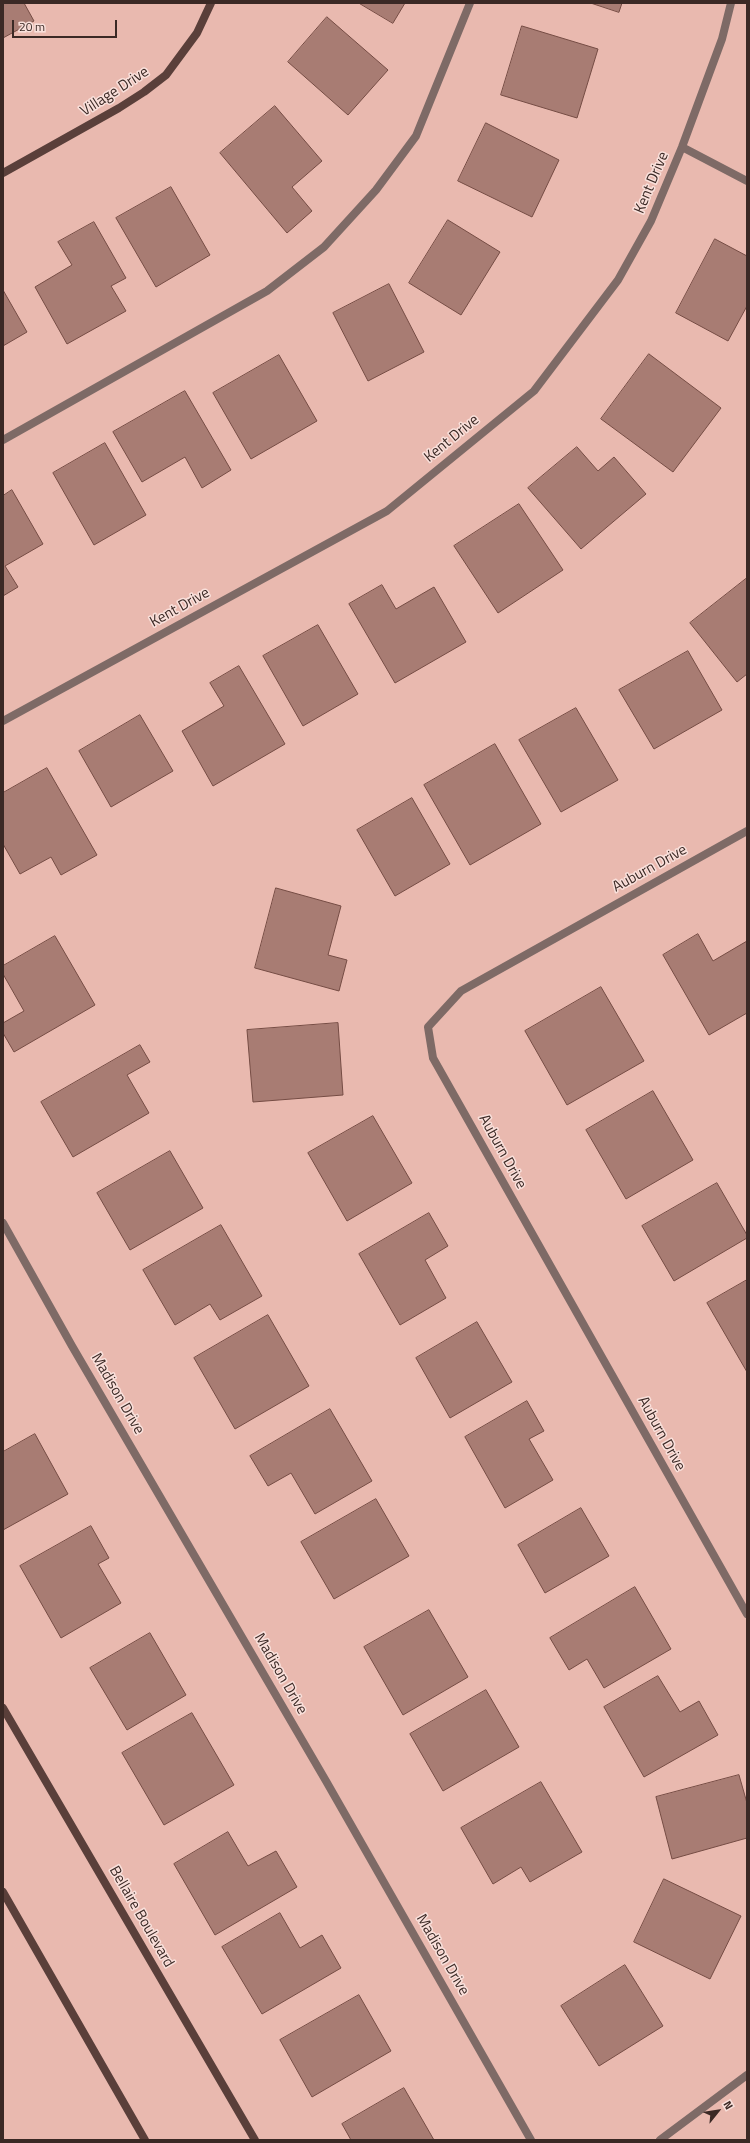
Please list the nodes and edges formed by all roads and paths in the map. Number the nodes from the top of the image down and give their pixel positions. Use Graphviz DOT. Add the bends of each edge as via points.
graph roads {
  1 [pos="211,3"];
  2 [pos="470,3"];
  3 [pos="731,3"];
  4 [pos="682,147"];
  5 [pos="3,173"];
  6 [pos="747,181"];
  7 [pos="3,440"];
  8 [pos="3,721"];
  9 [pos="747,831"];
  10 [pos="3,1223"];
  11 [pos="747,1614"];
  12 [pos="3,1708"];
  13 [pos="3,1892"];
  14 [pos="747,2075"];
  15 [pos="145,2140"];
  16 [pos="255,2140"];
  17 [pos="531,2140"];
  18 [pos="660,2140"];
  1 -- 5 [label="main road, Village Drive" via="197,33 166,75 119,108"];
  2 -- 7 [label="street" via="416,136 376,190 324,247 267,291"];
  3 -- 4 [label="street, Kent Drive" via="722,38"];
  4 -- 6 [label="street"];
  4 -- 8 [label="street, Kent Drive" via="651,221 618,280 534,391 387,510"];
  9 -- 11 [label="street, Auburn Drive" via="461,991 428,1027 433,1058"];
  10 -- 17 [label="street, Madison Drive"];
  12 -- 16 [label="main road, Bellaire Boulevard"];
  13 -- 15 [label="main road"];
  14 -- 18 [label="street"];
}
